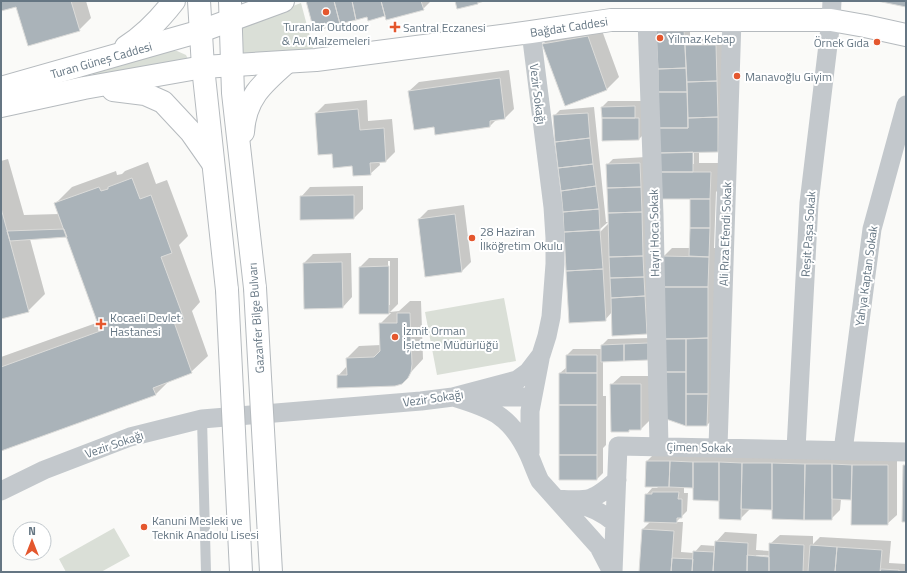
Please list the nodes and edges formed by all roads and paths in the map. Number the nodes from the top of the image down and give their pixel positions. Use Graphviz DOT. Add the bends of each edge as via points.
graph roads {
  1 [pos="174,1"];
  2 [pos="199,1"];
  3 [pos="283,1"];
  4 [pos="231,11"];
  5 [pos="832,11"];
  6 [pos="647,20"];
  7 [pos="732,20"];
  8 [pos="201,31"];
  9 [pos="531,32"];
  10 [pos="906,35"];
  11 [pos="111,56"];
  12 [pos="287,62"];
  13 [pos="232,64"];
  14 [pos="203,67"];
  15 [pos="1,88"];
  16 [pos="84,88"];
  17 [pos="906,105"];
  18 [pos="1,106"];
  19 [pos="241,159"];
  20 [pos="212,162"];
  21 [pos="541,356"];
  22 [pos="453,397"];
  23 [pos="531,404"];
  24 [pos="202,419"];
  25 [pos="659,446"];
  26 [pos="718,447"];
  27 [pos="796,449"];
  28 [pos="843,451"];
  29 [pos="906,452"];
  30 [pos="530,456"];
  31 [pos="617,480"];
  32 [pos="1,491"];
  33 [pos="556,499"];
  34 [pos="577,522"];
  35 [pos="615,523"];
  36 [pos="206,572"];
  37 [pos="241,572"];
  38 [pos="271,572"];
  39 [pos="613,572"];
  1 -- 11 [label="main road" via="138,40"];
  2 -- 8 [label="main road"];
  3 -- 4 [label="main road" via="250,12"];
  4 -- 8 [label="main road, Turan Güneş Caddesi"];
  4 -- 13 [label="main road, Gazanfer Bilge Bulvarı"];
  5 -- 7 [label="main road, Bağdat Caddesi"];
  5 -- 10 [label="main road, Bağdat Caddesi" via="865,26"];
  5 -- 27 [label="street, Reşit Paşa Sokak" via="809,204"];
  6 -- 7 [label="main road, Bağdat Caddesi"];
  6 -- 9 [label="main road, Bağdat Caddesi" via="611,20"];
  6 -- 25 [label="street, Hayri Hoca Sokak"];
  7 -- 26 [label="street, Ali Rıza Efendi Sokak"];
  8 -- 11 [label="main road, Turan Güneş Caddesi"];
  8 -- 14 [label="main road"];
  9 -- 12 [label="main road, Bağdat Caddesi"];
  9 -- 21 [label="street, Vezir Sokağı" via="555,238 551,317"];
  11 -- 15 [label="main road, Turan Güneş Caddesi"];
  12 -- 13 [label="main road, Bağdat Caddesi"];
  12 -- 19 [label="main road" via="266,80 252,98 244,120"];
  13 -- 14 [label="main road, Turan Güneş Caddesi"];
  13 -- 19 [label="main road, Gazanfer Bilge Bulvarı"];
  14 -- 16 [label="main road, Turan Güneş Caddesi"];
  14 -- 20 [label="main road"];
  16 -- 18 [label="main road, Turan Güneş Caddesi"];
  16 -- 20 [label="main road" via="136,92 163,102 191,132"];
  17 -- 28 [label="street, Yahya Kaptan Sokak" via="872,229"];
  19 -- 38 [label="main road, Gazanfer Bilge Bulvarı, bridge" via="255,288"];
  20 -- 37 [label="main road, bridge" via="227,290"];
  21 -- 22 [label="street, Vezir Sokağı" via="528,372 517,380"];
  21 -- 23 [label="street"];
  22 -- 23 [label="street"];
  22 -- 24 [label="street, Vezir Sokağı"];
  22 -- 30 [label="street" via="492,410 519,435"];
  23 -- 30 [label="street"];
  24 -- 32 [label="street, Vezir Sokağı" via="130,437 44,470"];
  24 -- 36 [label="lane"];
  25 -- 26 [label="street, Çimen Sokak"];
  25 -- 31 [label="street, Çimen Sokak" via="618,446"];
  26 -- 27 [label="street, Çimen Sokak"];
  27 -- 28 [label="street, Çimen Sokak"];
  28 -- 29 [label="street, Çimen Sokak"];
  30 -- 33 [label="street" via="540,481"];
  31 -- 33 [label="street" via="593,499"];
  31 -- 35 [label="street, Çimen Sokak"];
  33 -- 34 [label="street"];
  33 -- 35 [label="street" via="584,505 607,516"];
  34 -- 35 [label="street"];
  34 -- 39 [label="street" via="599,547"];
  35 -- 39 [label="street, Çimen Sokak"];
}
